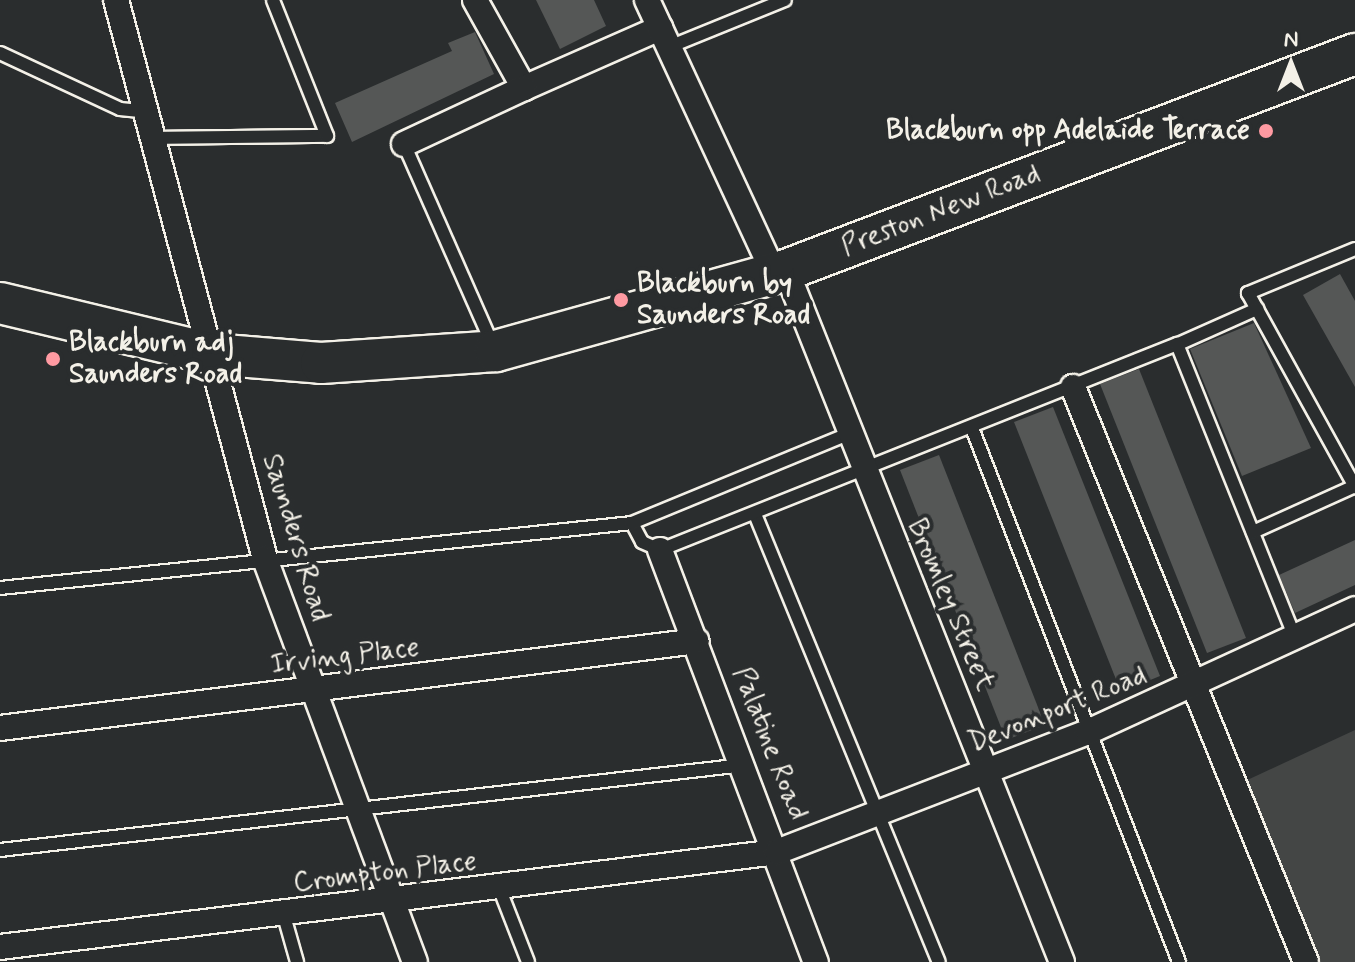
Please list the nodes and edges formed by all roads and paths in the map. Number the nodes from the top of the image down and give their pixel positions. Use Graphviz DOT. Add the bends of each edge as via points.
graph roads {
  1 [pos="116,0"];
  2 [pos="273,0"];
  3 [pos="475,0"];
  4 [pos="647,0"];
  5 [pos="785,0"];
  6 [pos="664,37"];
  7 [pos="0,53"];
  8 [pos="1355,54"];
  9 [pos="524,88"];
  10 [pos="147,112"];
  11 [pos="154,138"];
  12 [pos="404,144"];
  13 [pos="1355,249"];
  14 [pos="780,271"];
  15 [pos="0,303"];
  16 [pos="1257,309"];
  17 [pos="1176,345"];
  18 [pos="496,351"];
  19 [pos="212,354"];
  20 [pos="1073,387"];
  21 [pos="972,428"];
  22 [pos="846,435"];
  23 [pos="862,474"];
  24 [pos="1355,487"];
  25 [pos="755,514"];
  26 [pos="632,523"];
  27 [pos="1253,532"];
  28 [pos="660,550"];
  29 [pos="265,559"];
  30 [pos="0,588"];
  31 [pos="1355,609"];
  32 [pos="1295,638"];
  33 [pos="697,641"];
  34 [pos="1194,687"];
  35 [pos="313,692"];
  36 [pos="0,728"];
  37 [pos="1088,732"];
  38 [pos="746,765"];
  39 [pos="988,771"];
  40 [pos="361,810"];
  41 [pos="876,814"];
  42 [pos="0,850"];
  43 [pos="777,852"];
  44 [pos="500,890"];
  45 [pos="395,904"];
  46 [pos="284,916"];
  47 [pos="0,947"];
  48 [pos="297,962"];
  49 [pos="415,962"];
  50 [pos="528,962"];
  51 [pos="816,962"];
  52 [pos="939,962"];
  53 [pos="1062,962"];
  54 [pos="1179,962"];
  55 [pos="1306,962"];
  1 -- 10 [label="street, Saunders Road"];
  2 -- 11 [label="lane" via="327,136"];
  3 -- 9 [label="street"];
  4 -- 6 [label="street, Bromley Street"];
  5 -- 6 [label="lane"];
  6 -- 9 [label="street"];
  6 -- 14 [label="street, Bromley Street"];
  7 -- 10 [label="lane" via="120,109"];
  8 -- 14 [label="highway, Preston New Road"];
  9 -- 12 [label="street"];
  10 -- 11 [label="street, Saunders Road"];
  11 -- 19 [label="street, Saunders Road"];
  12 -- 18 [label="lane"];
  13 -- 16 [label="lane" via="1248,293"];
  14 -- 18 [label="highway, Preston New Road"];
  14 -- 22 [label="street, Bromley Street"];
  15 -- 19 [label="highway, Preston New Road"];
  16 -- 17 [label="lane"];
  16 -- 24 [label="lane"];
  17 -- 20 [label="lane"];
  17 -- 27 [label="lane"];
  18 -- 19 [label="highway, Preston New Road" via="321,363"];
  19 -- 29 [label="street, Saunders Road"];
  20 -- 21 [label="lane"];
  20 -- 34 [label="street"];
  21 -- 23 [label="lane"];
  21 -- 37 [label="lane"];
  22 -- 23 [label="street, Bromley Street"];
  22 -- 26 [label="lane"];
  23 -- 25 [label="lane"];
  23 -- 39 [label="street, Bromley Street"];
  24 -- 27 [label="lane"];
  25 -- 28 [label="lane"];
  25 -- 41 [label="lane"];
  26 -- 28 [label="lane" via="642,542"];
  26 -- 29 [label="lane"];
  27 -- 32 [label="lane"];
  28 -- 33 [label="street, Palatine Road"];
  29 -- 30 [label="lane"];
  29 -- 35 [label="street, Saunders Road"];
  31 -- 32 [label="street, Devonport Road"];
  32 -- 34 [label="street, Devonport Road"];
  33 -- 35 [label="street, Irving Place"];
  33 -- 38 [label="street, Palatine Road"];
  34 -- 37 [label="street, Devonport Road"];
  34 -- 55 [label="street"];
  35 -- 36 [label="street, Irving Place"];
  35 -- 40 [label="street, Saunders Road"];
  37 -- 39 [label="street, Devonport Road"];
  37 -- 54 [label="lane"];
  38 -- 40 [label="lane"];
  38 -- 43 [label="street, Palatine Road"];
  39 -- 41 [label="street, Devonport Road"];
  39 -- 53 [label="street, Bromley Street"];
  40 -- 42 [label="lane"];
  40 -- 45 [label="street, Saunders Road"];
  41 -- 43 [label="street, Devonport Road"];
  41 -- 52 [label="lane"];
  43 -- 44 [label="street, Crompton Place"];
  43 -- 51 [label="street, Palatine Road"];
  44 -- 45 [label="street, Crompton Place"];
  44 -- 50 [label="lane"];
  45 -- 46 [label="street, Crompton Place"];
  45 -- 49 [label="street, Saunders Road"];
  46 -- 47 [label="street, Crompton Place"];
  46 -- 48 [label="lane"];
}
